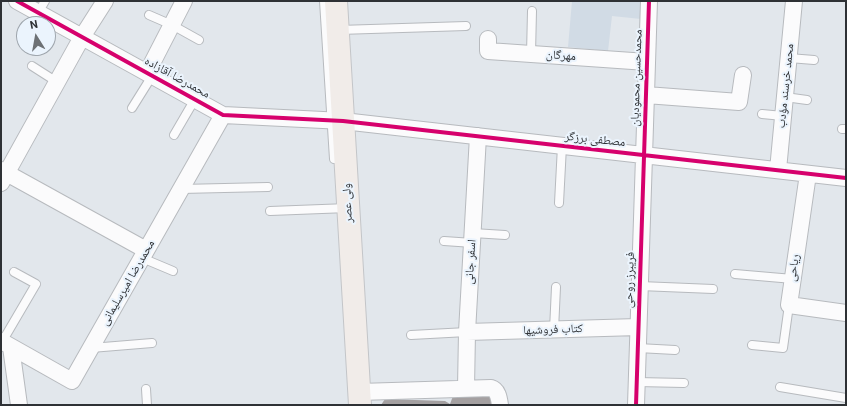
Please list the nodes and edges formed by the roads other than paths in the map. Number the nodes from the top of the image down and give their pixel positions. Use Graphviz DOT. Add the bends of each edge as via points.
graph roads {
  1 [pos="17,1"];
  2 [pos="105,1"];
  3 [pos="184,1"];
  4 [pos="324,1"];
  5 [pos="336,1"];
  6 [pos="649,1"];
  7 [pos="794,1"];
  8 [pos="42,7"];
  9 [pos="532,12"];
  10 [pos="149,15"];
  11 [pos="172,25"];
  12 [pos="466,26"];
  13 [pos="338,30"];
  14 [pos="82,37"];
  15 [pos="488,39"];
  16 [pos="198,40"];
  17 [pos="531,54"];
  18 [pos="789,58"];
  19 [pos="814,60"];
  20 [pos="647,62"];
  21 [pos="32,66"];
  22 [pos="150,74"];
  23 [pos="743,75"];
  24 [pos="57,82"];
  25 [pos="646,95"];
  26 [pos="785,97"];
  27 [pos="195,99"];
  28 [pos="807,100"];
  29 [pos="132,108"];
  30 [pos="762,114"];
  31 [pos="223,115"];
  32 [pos="783,116"];
  33 [pos="337,121"];
  34 [pos="174,135"];
  35 [pos="478,136"];
  36 [pos="562,146"];
  37 [pos="644,155"];
  38 [pos="335,169"];
  39 [pos="778,170"];
  40 [pos="808,174"];
  41 [pos="3,175"];
  42 [pos="846,178"];
  43 [pos="268,187"];
  44 [pos="181,189"];
  45 [pos="559,203"];
  46 [pos="340,208"];
  47 [pos="270,210"];
  48 [pos="505,235"];
  49 [pos="473,238"];
  50 [pos="444,241"];
  51 [pos="144,254"];
  52 [pos="173,271"];
  53 [pos="14,272"];
  54 [pos="735,274"];
  55 [pos="793,279"];
  56 [pos="640,286"];
  57 [pos="556,287"];
  58 [pos="713,289"];
  59 [pos="789,305"];
  60 [pos="846,313"];
  61 [pos="638,327"];
  62 [pos="554,330"];
  63 [pos="467,332"];
  64 [pos="411,335"];
  65 [pos="4,343"];
  66 [pos="152,344"];
  67 [pos="752,345"];
  68 [pos="91,348"];
  69 [pos="638,348"];
  70 [pos="675,350"];
  71 [pos="637,382"];
  72 [pos="684,383"];
  73 [pos="780,387"];
  74 [pos="466,388"];
  75 [pos="146,389"];
  76 [pos="846,398"];
  77 [pos="359,399"];
  78 [pos="19,405"];
  79 [pos="147,405"];
  80 [pos="500,405"];
  81 [pos="636,405"];
  1 -- 8 [label="street, محمدرضا آقازاده"];
  2 -- 14 [label="street"];
  3 -- 11 [label="street"];
  4 -- 33 [label="lane"];
  5 -- 13 [label="main road, ولی عصر"];
  6 -- 20 [label="street, محمدحسین محمودیان"];
  7 -- 18 [label="street, محمد خرسند مؤدب"];
  8 -- 14 [label="street, محمدرضا آقازاده"];
  9 -- 17 [label="lane"];
  10 -- 11 [label="lane"];
  11 -- 16 [label="lane"];
  11 -- 22 [label="street"];
  12 -- 13 [label="lane"];
  13 -- 33 [label="main road, ولی عصر"];
  14 -- 22 [label="street, محمدرضا آقازاده"];
  14 -- 24 [label="street"];
  15 -- 17 [label="street, مهرگان" via="488,51"];
  17 -- 20 [label="street, مهرگان"];
  18 -- 19 [label="lane"];
  18 -- 26 [label="street, محمد خرسند مؤدب"];
  20 -- 25 [label="street, محمدحسین محمودیان"];
  21 -- 24 [label="lane"];
  22 -- 27 [label="street, محمدرضا آقازاده"];
  22 -- 29 [label="lane"];
  23 -- 25 [label="street" via="739,102"];
  24 -- 41 [label="street"];
  25 -- 37 [label="street, محمدحسین محمودیان"];
  26 -- 28 [label="lane"];
  26 -- 32 [label="street, محمد خرسند مؤدب"];
  27 -- 31 [label="street, محمدرضا آقازاده"];
  27 -- 34 [label="lane"];
  30 -- 32 [label="lane"];
  31 -- 33 [label="street, محمدرضا آقازاده"];
  31 -- 44 [label="street, محمدرضا امیرسلیمانی"];
  32 -- 39 [label="street, محمد خرسند مؤدب"];
  33 -- 35 [label="street, مصطفی برزگر"];
  33 -- 38 [label="lane"];
  33 -- 46 [label="main road, ولی عصر"];
  35 -- 36 [label="street, مصطفی برزگر"];
  35 -- 49 [label="street, اسفر جانی"];
  36 -- 37 [label="street, مصطفی برزگر"];
  36 -- 45 [label="lane"];
  37 -- 39 [label="street, مصطفی برزگر"];
  37 -- 56 [label="street, فریبرز روحی"];
  39 -- 40 [label="street, مصطفی برزگر"];
  40 -- 42 [label="street, مصطفی برزگر"];
  40 -- 55 [label="street, ریاحی"];
  41 -- 51 [label="street"];
  43 -- 44 [label="lane"];
  44 -- 51 [label="street, محمدرضا امیرسلیمانی"];
  46 -- 47 [label="lane"];
  46 -- 77 [label="main road, ولی عصر"];
  48 -- 49 [label="lane"];
  49 -- 50 [label="lane"];
  49 -- 63 [label="street, اسفر جانی"];
  51 -- 52 [label="lane"];
  51 -- 68 [label="street, محمدرضا امیرسلیمانی"];
  53 -- 65 [label="lane" via="36,284"];
  54 -- 55 [label="lane"];
  55 -- 59 [label="street, ریاحی"];
  56 -- 58 [label="lane"];
  56 -- 61 [label="street, فریبرز روحی"];
  57 -- 62 [label="lane"];
  59 -- 60 [label="street"];
  59 -- 67 [label="lane" via="783,348"];
  61 -- 62 [label="street, کتاب فروشیها"];
  61 -- 69 [label="street, فریبرز روحی"];
  62 -- 63 [label="street, کتاب فروشیها"];
  63 -- 64 [label="lane"];
  63 -- 74 [label="street, اسفر جانی"];
  65 -- 68 [label="street, محمدرضا امیرسلیمانی" via="72,381"];
  65 -- 78 [label="street"];
  66 -- 68 [label="lane"];
  69 -- 70 [label="lane"];
  69 -- 71 [label="street, فریبرز روحی"];
  71 -- 72 [label="lane"];
  71 -- 81 [label="street, فریبرز روحی"];
  73 -- 76 [label="lane"];
  74 -- 77 [label="street"];
  74 -- 80 [label="street" via="494,389"];
  75 -- 79 [label="lane"];
}
